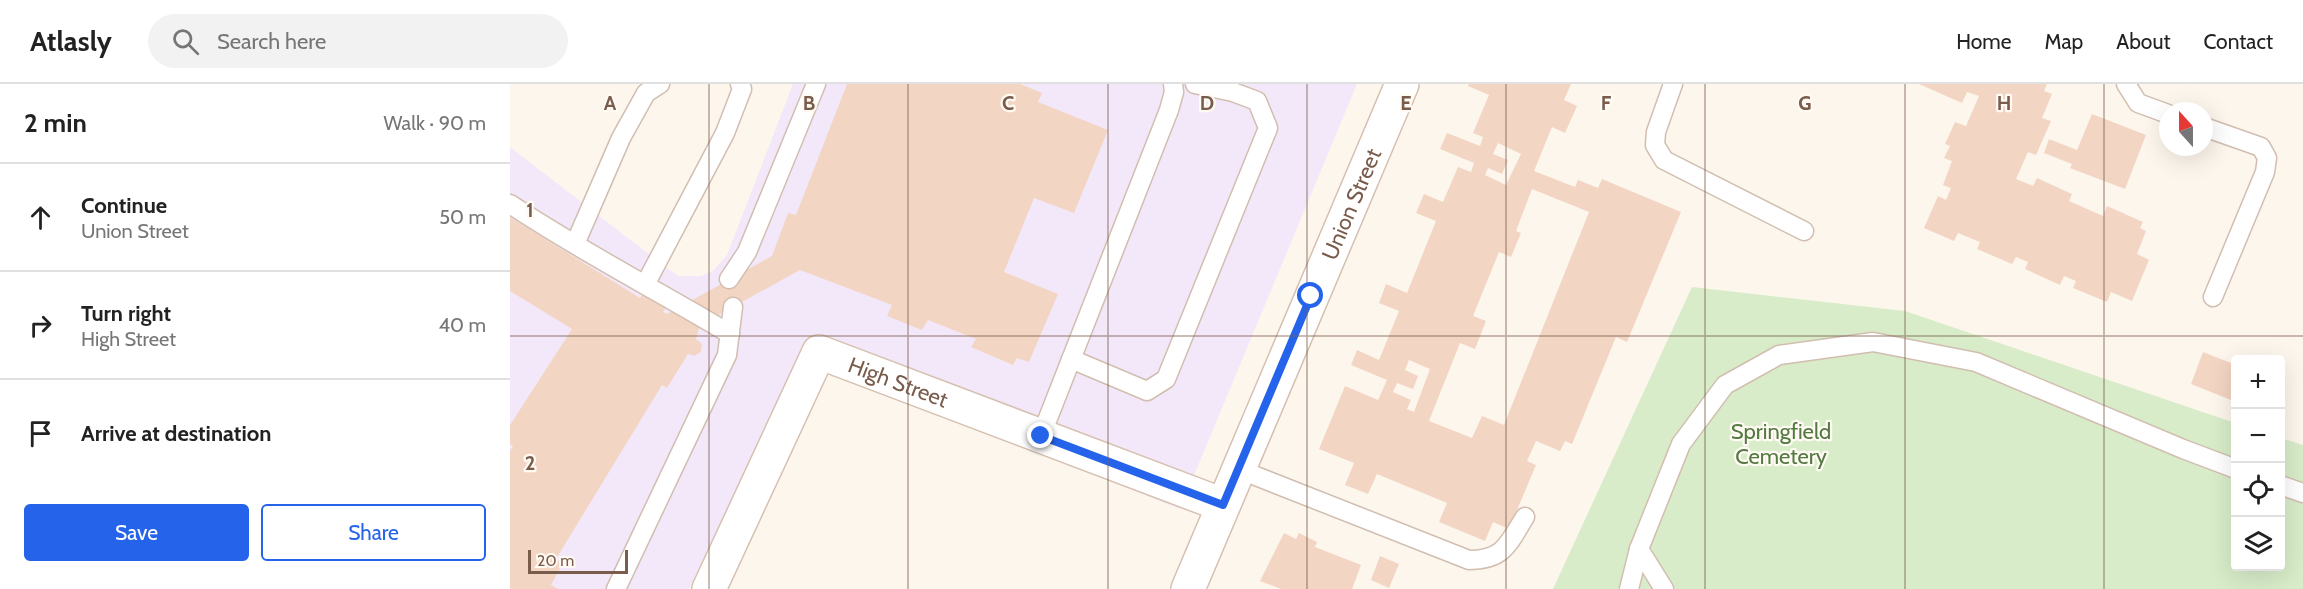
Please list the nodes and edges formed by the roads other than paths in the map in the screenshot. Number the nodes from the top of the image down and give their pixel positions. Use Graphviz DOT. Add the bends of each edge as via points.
graph roads {
  1 [pos="660,84"];
  2 [pos="740,84"];
  3 [pos="816,84"];
  4 [pos="1173,84"];
  5 [pos="1195,84"];
  6 [pos="1402,84"];
  7 [pos="1673,84"];
  8 [pos="2126,84"];
  9 [pos="2159,111"];
  10 [pos="2213,130"];
  11 [pos="510,204"];
  12 [pos="1804,231"];
  13 [pos="575,244"];
  14 [pos="729,279"];
  15 [pos="646,283"];
  16 [pos="2213,297"];
  17 [pos="733,307"];
  18 [pos="730,334"];
  19 [pos="1071,359"];
  20 [pos="1041,436"];
  21 [pos="2231,467"];
  22 [pos="1238,469"];
  23 [pos="2285,487"];
  24 [pos="2303,493"];
  25 [pos="1223,505"];
  26 [pos="1526,517"];
  27 [pos="1639,549"];
  28 [pos="616,589"];
  29 [pos="709,589"];
  30 [pos="1188,589"];
  31 [pos="1629,589"];
  32 [pos="1664,589"];
  1 -- 13 [label="lane" via="646,93 621,138"];
  2 -- 15 [label="lane" via="742,89 725,133"];
  3 -- 14 [label="lane" via="747,252"];
  4 -- 19 [label="lane" via="1169,110"];
  5 -- 19 [label="lane" via="1257,101 1268,128 1166,379 1147,391"];
  6 -- 22 [label="street, Union Street"];
  7 -- 12 [label="lane" via="1656,132 1655,145 1664,160"];
  8 -- 9 [label="lane" via="2138,103"];
  10 -- 16 [label="lane" via="2260,147 2266,158 2265,172"];
  11 -- 13 [label="lane"];
  13 -- 15 [label="lane"];
  15 -- 18 [label="lane"];
  17 -- 18 [label="lane"];
  18 -- 28 [label="lane" via="727,355"];
  19 -- 20 [label="lane"];
  20 -- 25 [label="street, High Street"];
  20 -- 29 [label="street, High Street" via="819,352"];
  21 -- 27 [label="lane" via="1976,362 1874,342 1779,354 1725,385 1681,444"];
  22 -- 25 [label="street, Union Street"];
  22 -- 26 [label="lane" via="1469,560 1500,555"];
  23 -- 24 [label="lane"];
  25 -- 30 [label="street, Union Street"];
  27 -- 31 [label="lane"];
  27 -- 32 [label="lane"];
}
